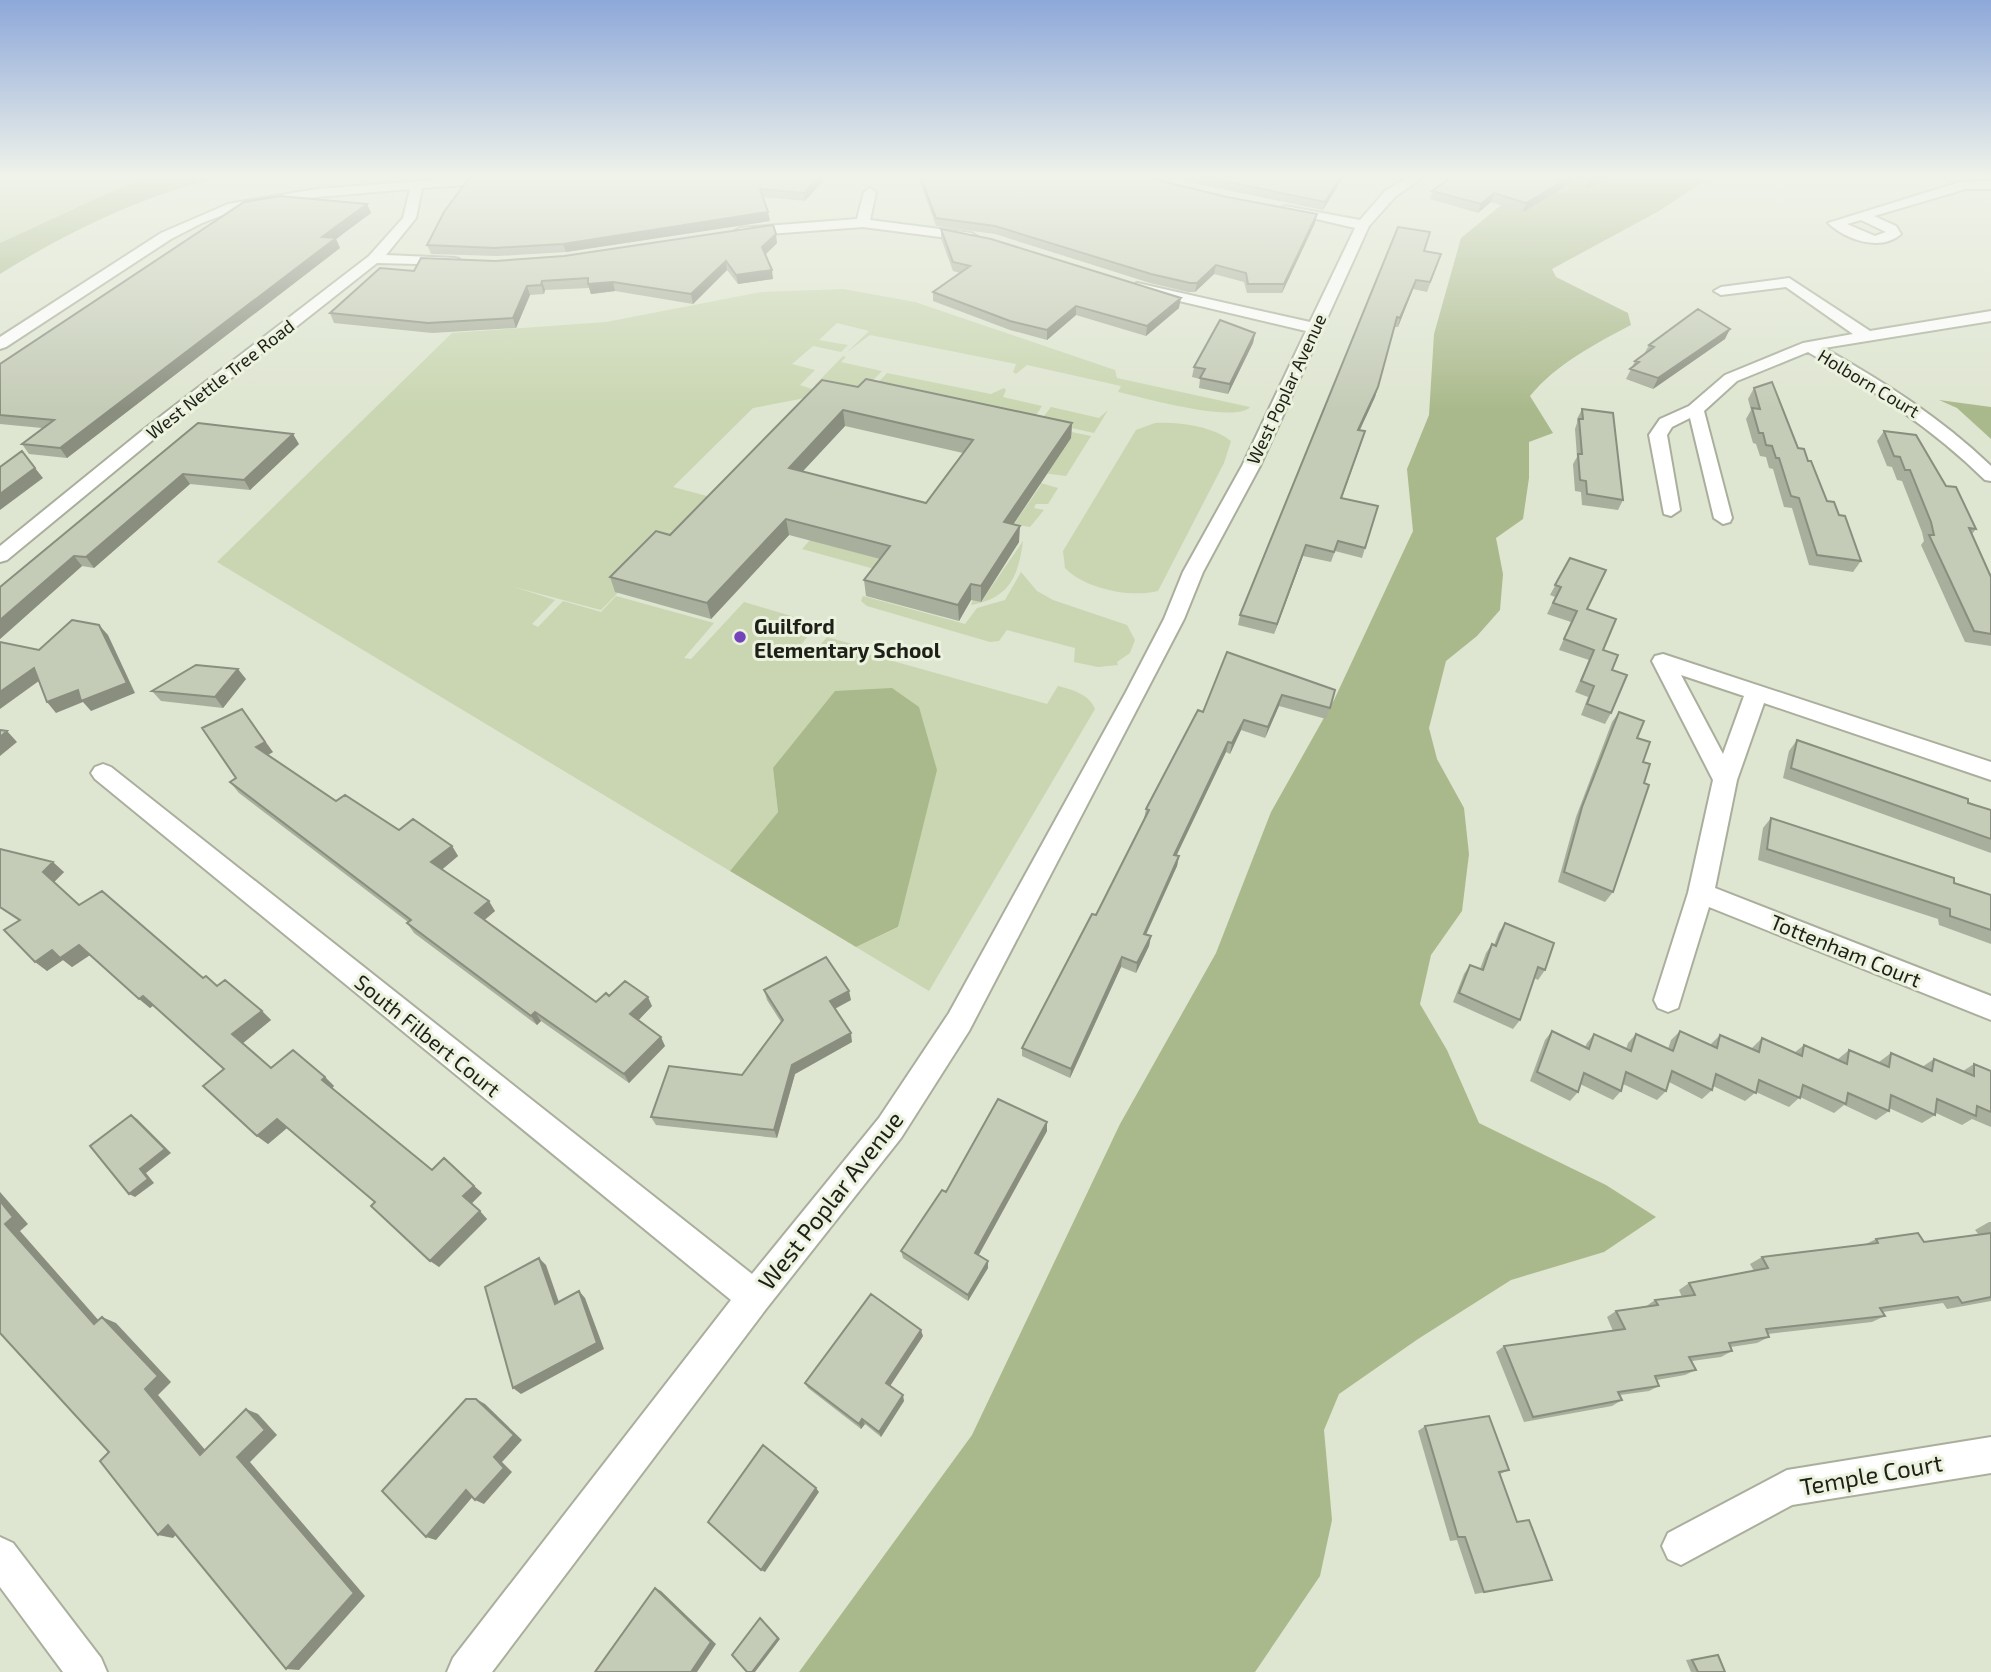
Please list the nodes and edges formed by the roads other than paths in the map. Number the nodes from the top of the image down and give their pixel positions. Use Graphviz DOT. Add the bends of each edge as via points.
graph roads {
  1 [pos="138,254"];
  2 [pos="379,254"];
  3 [pos="1349,254"];
  4 [pos="374,259"];
  5 [pos="464,262"];
  6 [pos="1122,282"];
  7 [pos="1721,291"];
  8 [pos="1991,316"];
  9 [pos="1314,328"];
  10 [pos="1865,335"];
  11 [pos="0,344"];
  12 [pos="1809,346"];
  13 [pos="1695,410"];
  14 [pos="1991,475"];
  15 [pos="1671,510"];
  16 [pos="1723,518"];
  17 [pos="0,556"];
  18 [pos="1757,692"];
  19 [pos="1991,771"];
  20 [pos="103,773"];
  21 [pos="1725,779"];
  22 [pos="1701,893"];
  23 [pos="1668,1000"];
  24 [pos="1991,1008"];
  25 [pos="754,1297"];
  26 [pos="1991,1455"];
  27 [pos="1681,1546"];
  28 [pos="0,1556"];
  29 [pos="87,1672"];
  30 [pos="467,1672"];
  1 -- 11 [label="street"];
  2 -- 4 [label="street, West Nettle Tree Road"];
  3 -- 9 [label="street, West Poplar Avenue"];
  4 -- 5 [label="street"];
  4 -- 17 [label="street, West Nettle Tree Road"];
  6 -- 9 [label="street"];
  7 -- 10 [label="street" via="1789,282"];
  8 -- 10 [label="street"];
  9 -- 25 [label="street, West Poplar Avenue" via="1251,466 1192,572 1137,692 959,1022 890,1128"];
  10 -- 12 [label="street"];
  12 -- 13 [label="street" via="1731,378"];
  12 -- 14 [label="street, Holborn Court" via="1912,406"];
  13 -- 15 [label="street" via="1666,423 1658,435"];
  13 -- 16 [label="street"];
  18 -- 19 [label="street"];
  18 -- 21 [label="street"];
  18 -- 21 [label="street" via="1664,661"];
  20 -- 25 [label="street, South Filbert Court"];
  21 -- 22 [label="street"];
  22 -- 23 [label="street"];
  22 -- 24 [label="street, Tottenham Court"];
  25 -- 30 [label="street, West Poplar Avenue"];
  26 -- 27 [label="street, Temple Court" via="1787,1488"];
  28 -- 29 [label="street"];
}
